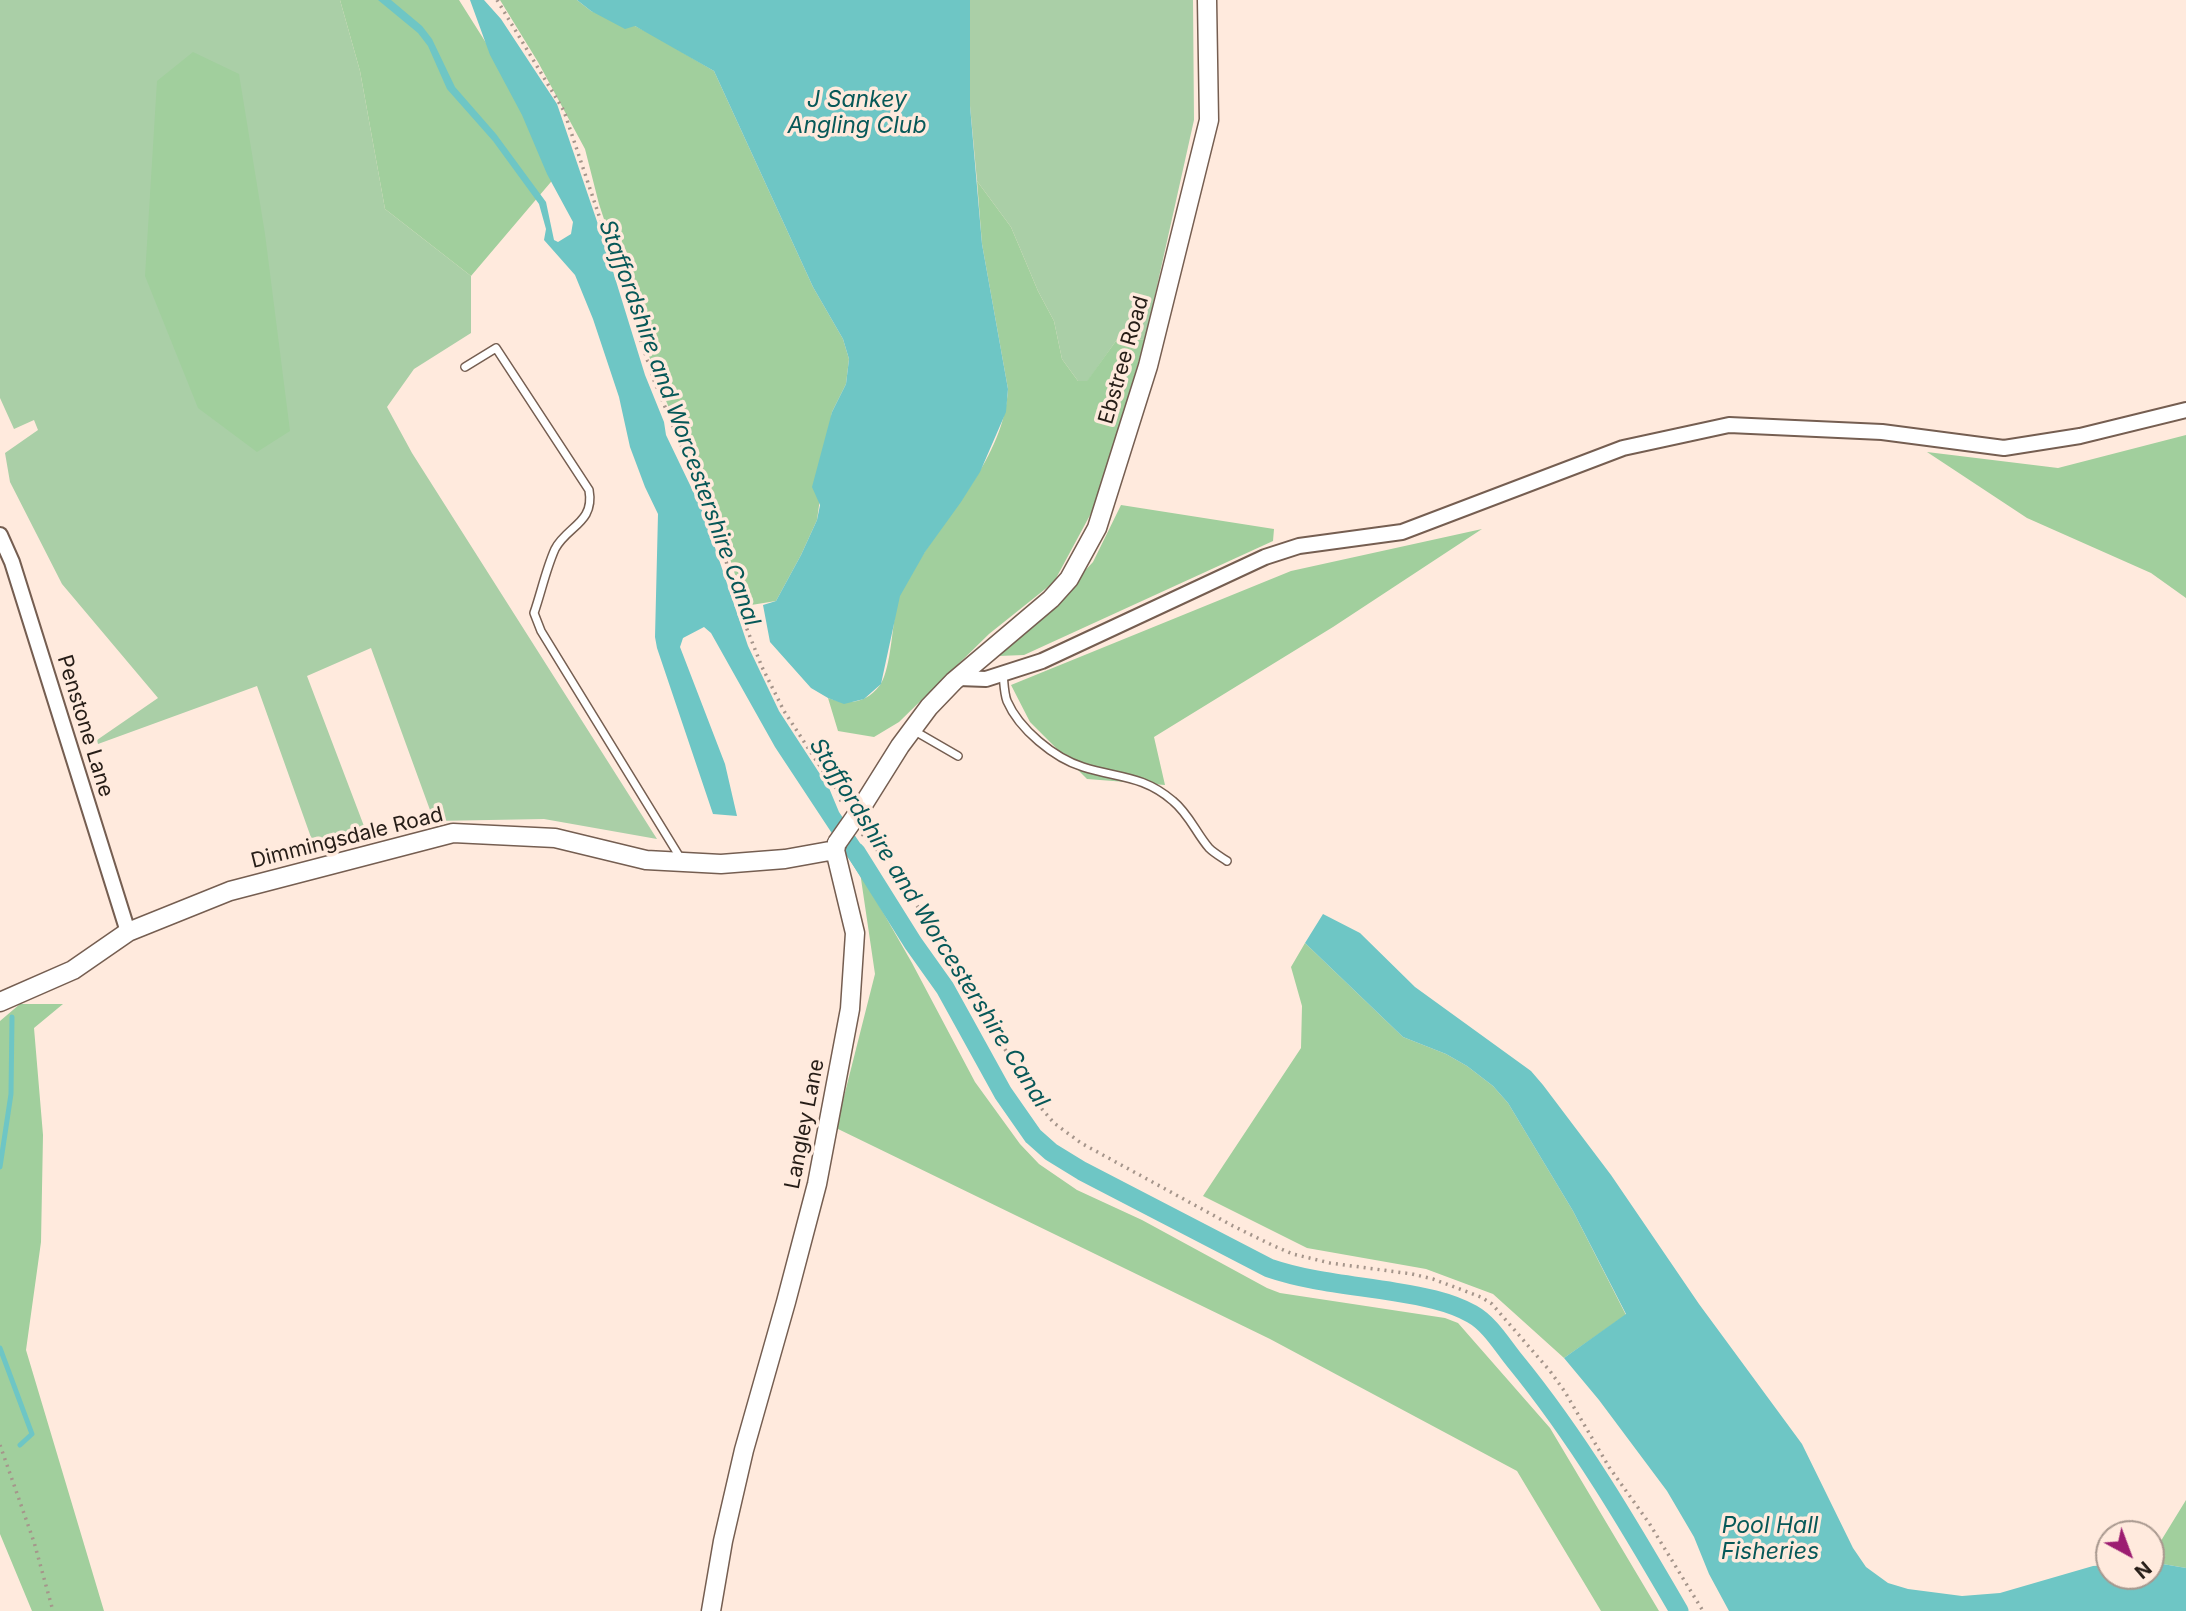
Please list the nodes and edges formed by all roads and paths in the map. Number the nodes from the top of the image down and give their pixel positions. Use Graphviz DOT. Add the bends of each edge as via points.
graph roads {
  1 [pos="497,0"];
  2 [pos="1207,0"];
  3 [pos="465,367"];
  4 [pos="2186,410"];
  5 [pos="0,535"];
  6 [pos="1003,673"];
  7 [pos="959,678"];
  8 [pos="912,729"];
  9 [pos="958,756"];
  10 [pos="853,816"];
  11 [pos="836,847"];
  12 [pos="1227,861"];
  13 [pos="683,862"];
  14 [pos="128,932"];
  15 [pos="0,1002"];
  16 [pos="0,1445"];
  17 [pos="54,1611"];
  18 [pos="711,1611"];
  19 [pos="1703,1611"];
  1 -- 10 [label="path" via="564,111 655,383 719,533 741,614 762,667 784,711"];
  2 -- 7 [label="street, Ebstree Road" via="1209,120 1148,366 1097,528 1069,579 1051,599"];
  3 -- 13 [label="lane" via="496,348 589,490 592,503 556,547 534,613"];
  4 -- 6 [label="street" via="2080,436 2004,447 1882,432 1729,425 1636,445 1402,532 1299,546 1265,557 1042,661"];
  5 -- 14 [label="street, Penstone Lane"];
  6 -- 7 [label="street" via="986,679"];
  6 -- 12 [label="lane" via="1012,710 1053,753 1152,787 1174,801 1211,850"];
  7 -- 8 [label="street"];
  8 -- 9 [label="lane"];
  8 -- 10 [label="street"];
  10 -- 11 [label="street, bridge"];
  10 -- 19 [label="path" via="872,846 894,868 1054,1123 1105,1156 1293,1254 1412,1274 1492,1304 1565,1392"];
  11 -- 13 [label="street, Dimmingsdale Road" via="785,859"];
  11 -- 18 [label="street, Langley Lane" via="855,933 850,1009 817,1184 744,1450"];
  13 -- 14 [label="street, Dimmingsdale Road" via="646,860 555,838 453,833 230,891"];
  14 -- 15 [label="street, Dimmingsdale Road" via="73,970"];
  16 -- 17 [label="path"];
}
